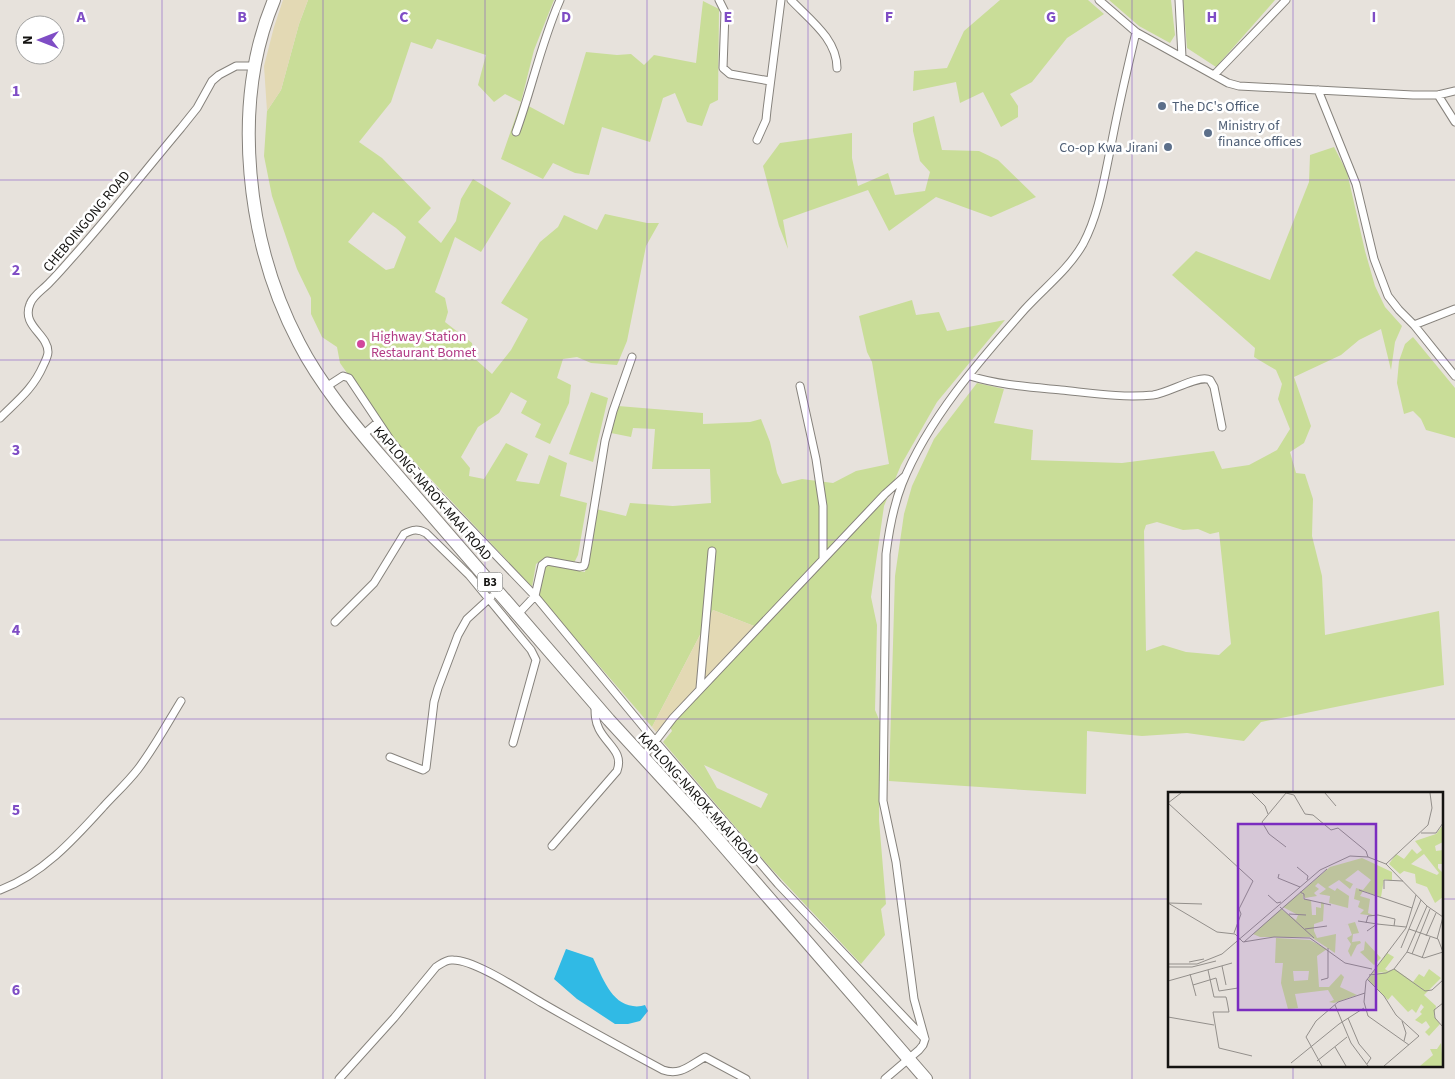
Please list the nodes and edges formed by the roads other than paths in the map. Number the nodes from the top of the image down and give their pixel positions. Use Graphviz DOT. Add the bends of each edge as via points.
graph roads {
  1 [pos="274,0"];
  2 [pos="560,0"];
  3 [pos="719,0"];
  4 [pos="781,0"];
  5 [pos="791,0"];
  6 [pos="1099,0"];
  7 [pos="1179,0"];
  8 [pos="1286,0"];
  9 [pos="1136,32"];
  10 [pos="1182,57"];
  11 [pos="255,66"];
  12 [pos="837,68"];
  13 [pos="1214,75"];
  14 [pos="770,81"];
  15 [pos="1318,90"];
  16 [pos="1455,91"];
  17 [pos="1438,95"];
  18 [pos="1455,122"];
  19 [pos="516,132"];
  20 [pos="757,140"];
  21 [pos="1455,309"];
  22 [pos="1414,325"];
  23 [pos="632,357"];
  24 [pos="970,376"];
  25 [pos="1455,376"];
  26 [pos="326,386"];
  27 [pos="800,386"];
  28 [pos="0,418"];
  29 [pos="378,422"];
  30 [pos="1222,427"];
  31 [pos="363,435"];
  32 [pos="907,474"];
  33 [pos="712,551"];
  34 [pos="823,558"];
  35 [pos="498,590"];
  36 [pos="535,596"];
  37 [pos="488,600"];
  38 [pos="518,614"];
  39 [pos="335,622"];
  40 [pos="700,689"];
  41 [pos="182,701"];
  42 [pos="594,703"];
  43 [pos="655,741"];
  44 [pos="513,743"];
  45 [pos="390,757"];
  46 [pos="643,758"];
  47 [pos="552,846"];
  48 [pos="778,884"];
  49 [pos="0,890"];
  50 [pos="764,894"];
  51 [pos="925,1039"];
  52 [pos="909,1058"];
  53 [pos="339,1079"];
  54 [pos="746,1079"];
  55 [pos="885,1079"];
  56 [pos="926,1079"];
  1 -- 11 [label="highway, KAPLONG-NAROK-MAAI ROAD / B3"];
  2 -- 19 [label="street"];
  3 -- 14 [label="street" via="725,12 723,68 730,74"];
  4 -- 14 [label="street"];
  5 -- 12 [label="street" via="833,46"];
  6 -- 9 [label="street"];
  7 -- 10 [label="street"];
  8 -- 13 [label="street"];
  9 -- 10 [label="street"];
  9 -- 24 [label="street" via="1100,200 1083,243 1072,260 978,362"];
  10 -- 13 [label="street"];
  11 -- 26 [label="highway, KAPLONG-NAROK-MAAI ROAD / B3" via="250,162 254,206 265,260 289,323"];
  11 -- 28 [label="street, CHEBOINGONG ROAD" via="236,66 212,81 182,128 83,246 32,299 29,318 46,342 48,356 36,382"];
  13 -- 15 [label="street" via="1228,83 1249,88"];
  14 -- 20 [label="street" via="766,120"];
  15 -- 17 [label="street"];
  15 -- 22 [label="street" via="1356,184 1381,280 1388,296"];
  16 -- 17 [label="street"];
  17 -- 18 [label="street"];
  21 -- 22 [label="street"];
  22 -- 25 [label="street"];
  23 -- 36 [label="street" via="605,441 586,563 580,568 546,561 542,565"];
  24 -- 30 [label="street" via="1000,384 1127,396 1167,392 1204,378 1210,380 1214,387"];
  24 -- 32 [label="street" via="939,417"];
  26 -- 29 [label="street" via="346,376"];
  26 -- 31 [label="highway, KAPLONG-NAROK-MAAI ROAD / B3"];
  27 -- 34 [label="street" via="823,506"];
  29 -- 31 [label="street"];
  29 -- 36 [label="street" via="420,476"];
  31 -- 35 [label="highway, KAPLONG-NAROK-MAAI ROAD / B3"];
  32 -- 34 [label="street"];
  32 -- 51 [label="street" via="892,515 886,554 883,801 896,862 912,990"];
  33 -- 40 [label="street"];
  34 -- 40 [label="street"];
  35 -- 37 [label="street"];
  35 -- 38 [label="highway, KAPLONG-NAROK-MAAI ROAD / B3"];
  36 -- 38 [label="street"];
  36 -- 43 [label="street"];
  37 -- 39 [label="street" via="440,545 426,533 410,531 404,534 374,583"];
  37 -- 44 [label="street" via="536,660"];
  37 -- 45 [label="street" via="468,619 458,636 438,688 425,769"];
  38 -- 42 [label="highway, KAPLONG-NAROK-MAAI ROAD / B3"];
  40 -- 43 [label="street"];
  41 -- 49 [label="street" via="137,770 76,837 34,872"];
  42 -- 46 [label="highway, KAPLONG-NAROK-MAAI ROAD / B3"];
  42 -- 47 [label="street" via="600,731 620,762 617,771"];
  43 -- 46 [label="street"];
  43 -- 48 [label="street"];
  46 -- 50 [label="highway, KAPLONG-NAROK-MAAI ROAD / B3"];
  48 -- 50 [label="street"];
  48 -- 51 [label="street"];
  50 -- 52 [label="highway, KAPLONG-NAROK-MAAI ROAD / B3"];
  51 -- 52 [label="street"];
  52 -- 55 [label="street"];
  52 -- 56 [label="highway, KAPLONG-NAROK-MAAI ROAD / B3"];
  53 -- 54 [label="street" via="436,967 452,959 491,974 663,1070 685,1070 705,1057"];
}
